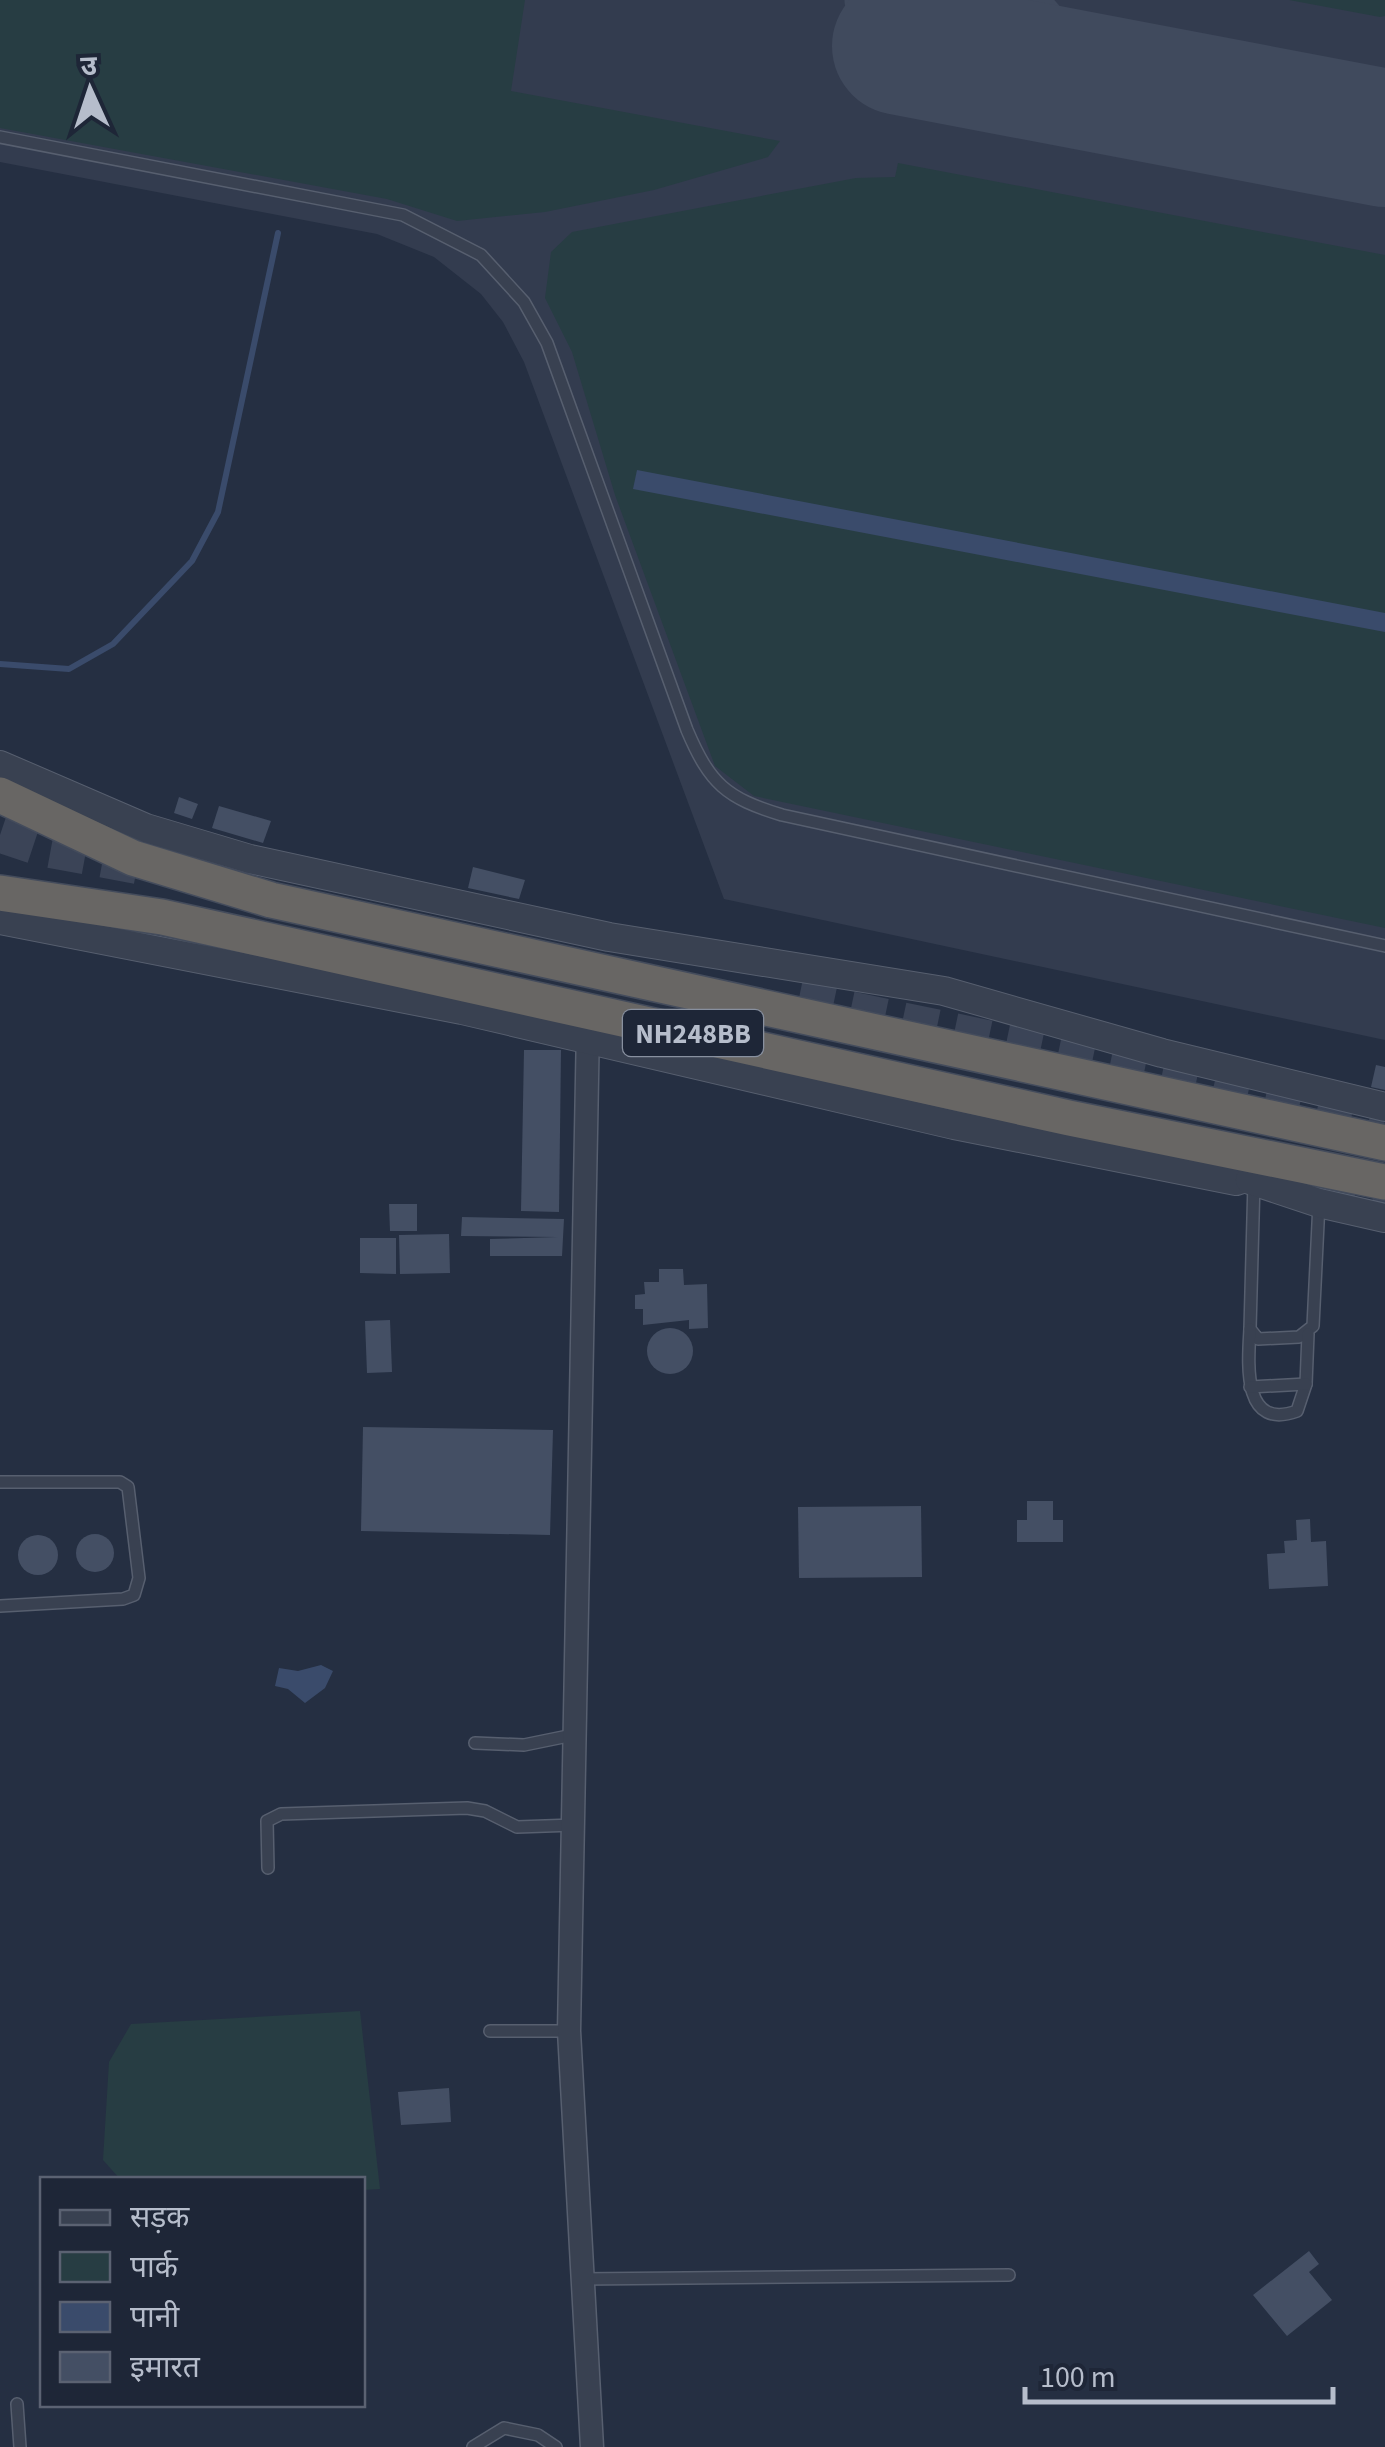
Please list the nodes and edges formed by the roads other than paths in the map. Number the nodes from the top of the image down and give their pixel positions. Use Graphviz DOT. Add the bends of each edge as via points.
graph roads {
  1 [pos="0,137"];
  2 [pos="0,765"];
  3 [pos="0,795"];
  4 [pos="0,893"];
  5 [pos="0,920"];
  6 [pos="1385,946"];
  7 [pos="588,1024"];
  8 [pos="1385,1107"];
  9 [pos="1385,1143"];
  10 [pos="1254,1172"];
  11 [pos="1385,1182"];
  12 [pos="1319,1204"];
  13 [pos="1385,1218"];
  14 [pos="1250,1329"];
  15 [pos="1308,1334"];
  16 [pos="1306,1384"];
  17 [pos="1250,1386"];
  18 [pos="0,1482"];
  19 [pos="0,1606"];
  20 [pos="573,1735"];
  21 [pos="475,1744"];
  22 [pos="574,1825"];
  23 [pos="268,1868"];
  24 [pos="490,2030"];
  25 [pos="568,2031"];
  26 [pos="1009,2275"];
  27 [pos="581,2279"];
  28 [pos="17,2404"];
  29 [pos="20,2447"];
  30 [pos="472,2447"];
  31 [pos="556,2447"];
  32 [pos="592,2447"];
  1 -- 6 [label="lane" via="403,215 481,256 524,302 546,342 687,730 708,773 732,797 782,815"];
  2 -- 8 [label="street" via="146,828 250,859 609,937 944,990"];
  3 -- 9 [label="highway, NH248BB" via="183,876 270,900"];
  4 -- 7 [label="highway, NH248BB" via="162,917"];
  5 -- 7 [label="street"];
  7 -- 10 [label="highway, NH248BB" via="1069,1118"];
  7 -- 20 [label="street"];
  10 -- 11 [label="highway, NH248BB"];
  10 -- 12 [label="street"];
  10 -- 14 [label="lane"];
  12 -- 13 [label="street"];
  12 -- 15 [label="lane"];
  14 -- 15 [label="lane" via="1265,1340"];
  14 -- 17 [label="lane"];
  15 -- 16 [label="lane"];
  16 -- 17 [label="lane"];
  16 -- 17 [label="lane" via="1297,1411 1274,1416 1258,1408"];
  18 -- 19 [label="lane" via="128,1487 140,1578 134,1595 123,1599"];
  20 -- 21 [label="lane" via="524,1745"];
  20 -- 22 [label="street"];
  22 -- 23 [label="lane" via="516,1827 467,1808 281,1814 268,1821"];
  22 -- 25 [label="street"];
  24 -- 25 [label="lane"];
  25 -- 27 [label="street"];
  26 -- 27 [label="lane"];
  27 -- 32 [label="street"];
  28 -- 29 [label="lane"];
  30 -- 31 [label="lane" via="504,2428 538,2435"];
}
